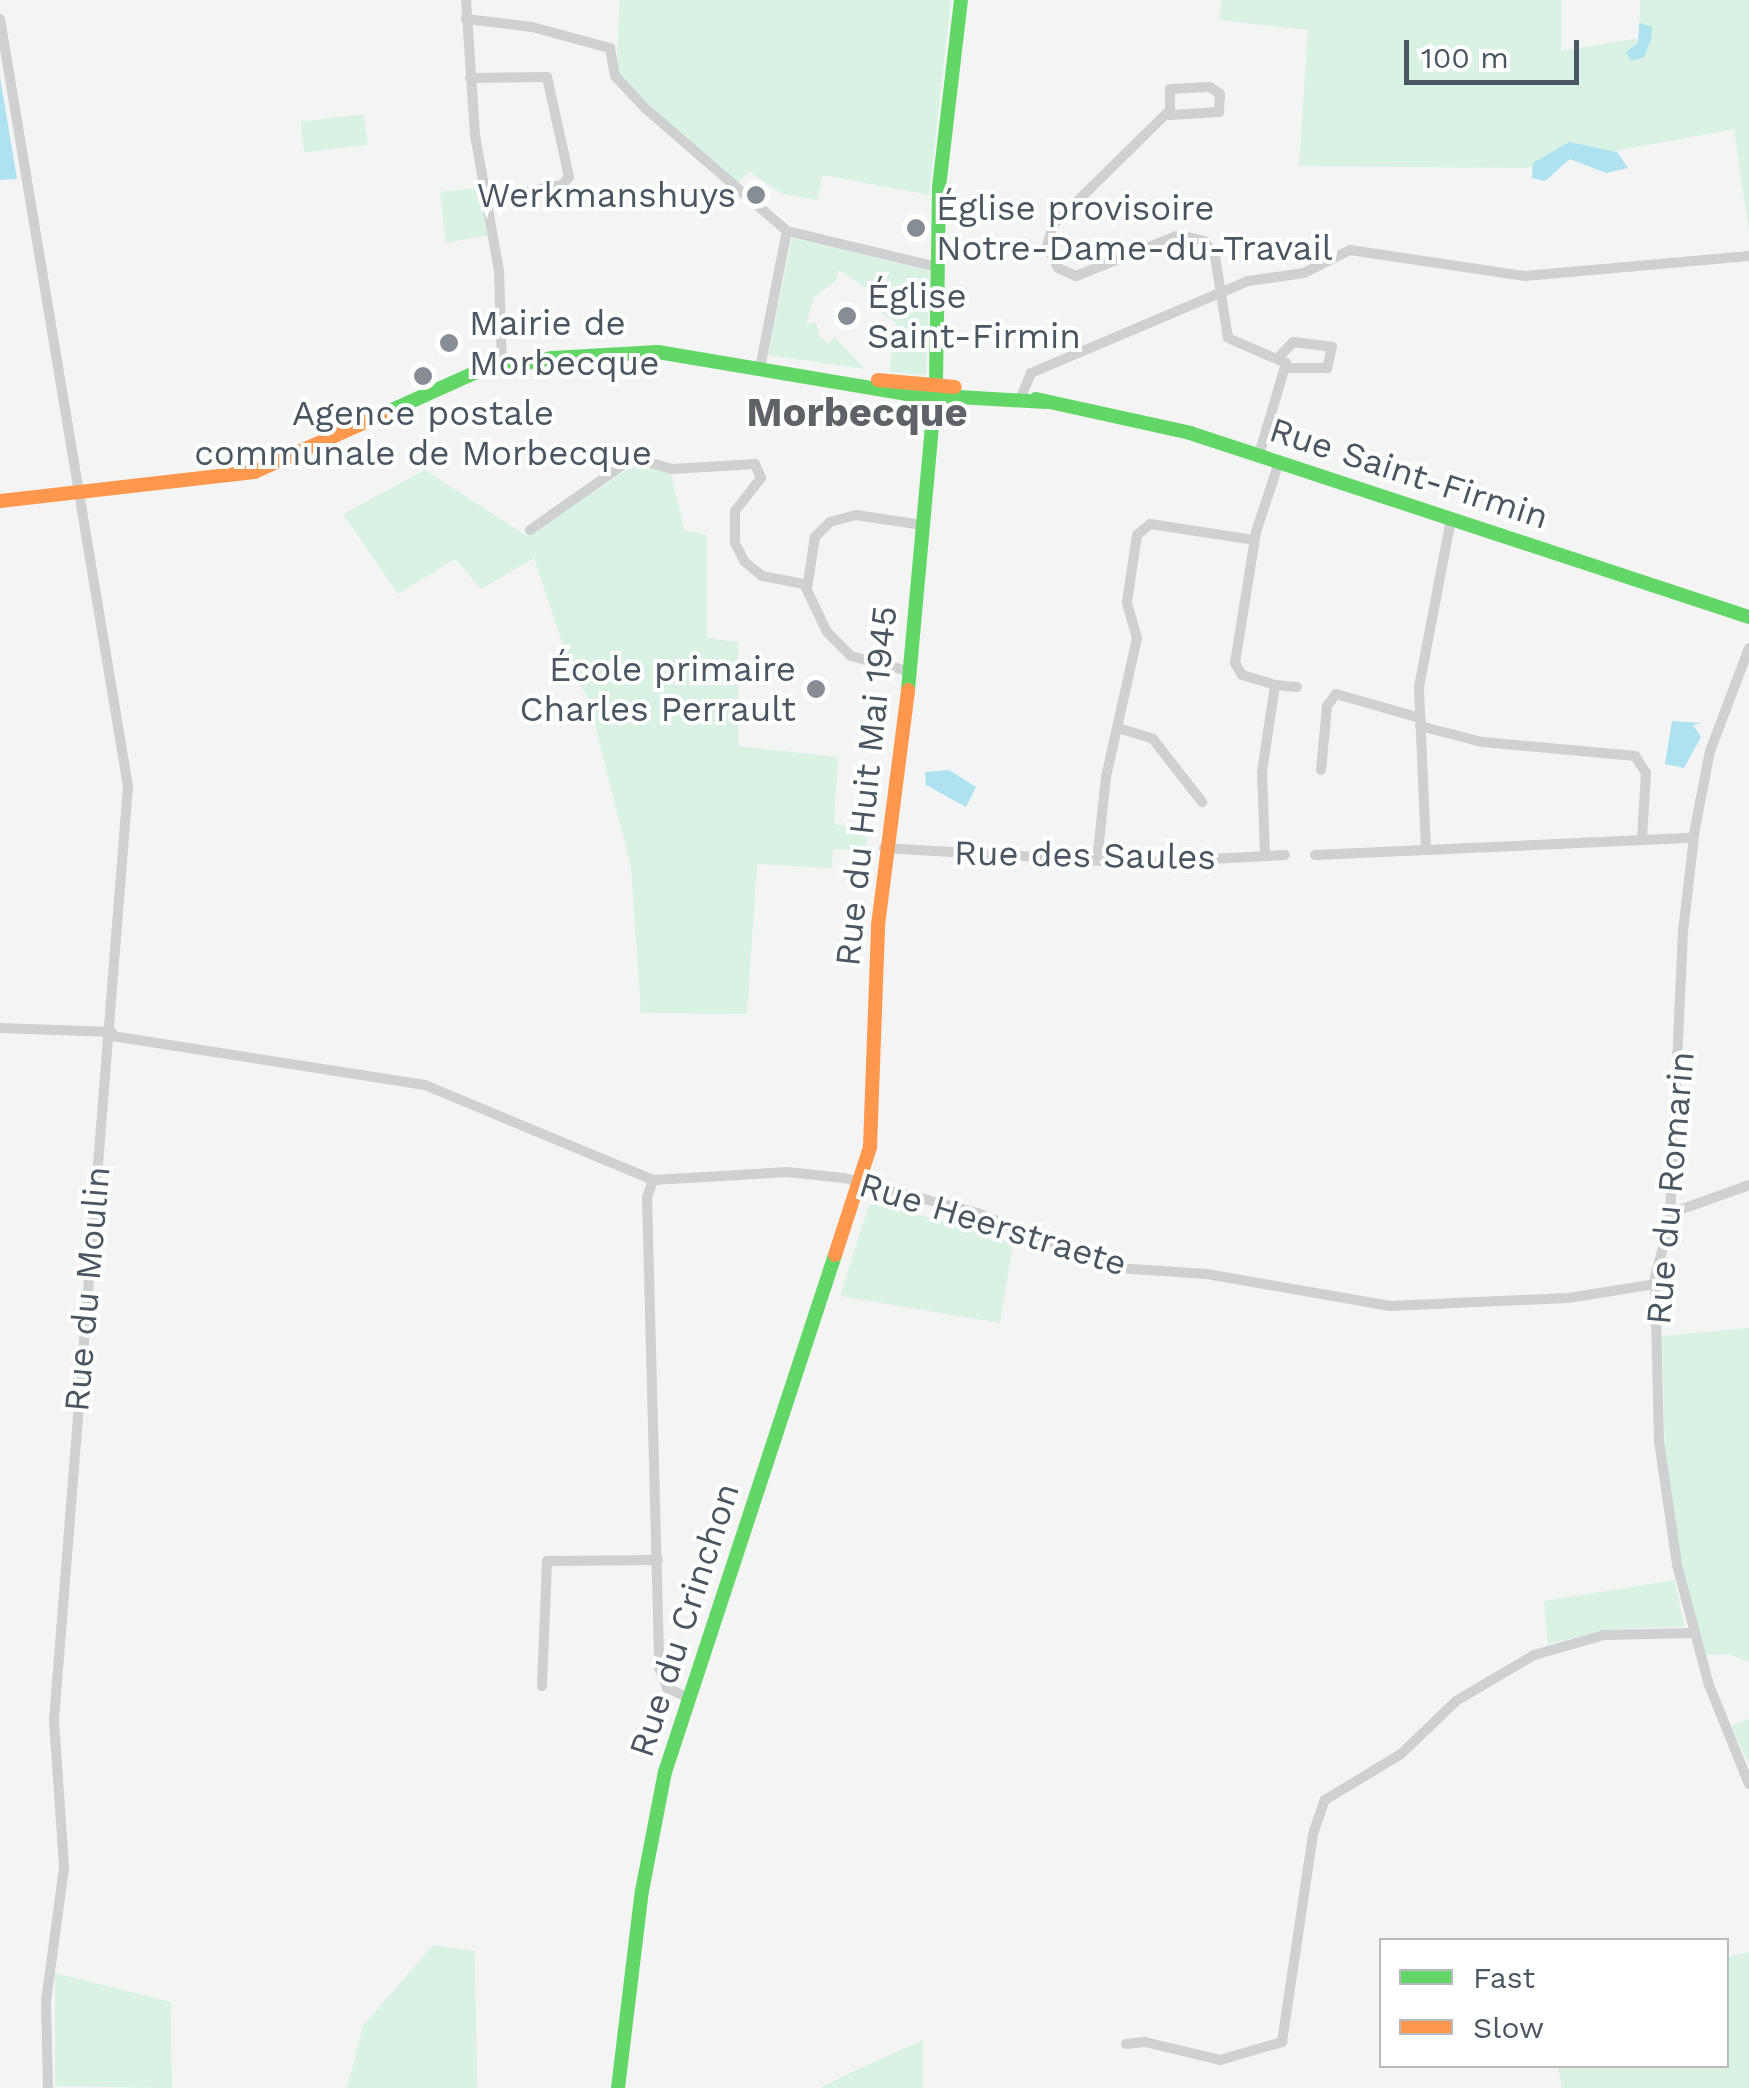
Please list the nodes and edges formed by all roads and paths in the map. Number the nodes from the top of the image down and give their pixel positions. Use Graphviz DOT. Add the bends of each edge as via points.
graph roads {
  1 [pos="466,0"];
  2 [pos="962,0"];
  3 [pos="0,19"];
  4 [pos="466,19"];
  5 [pos="470,78"];
  6 [pos="1170,110"];
  7 [pos="486,200"];
  8 [pos="787,231"];
  9 [pos="1749,256"];
  10 [pos="937,267"];
  11 [pos="1220,295"];
  12 [pos="1280,356"];
  13 [pos="502,365"];
  14 [pos="760,368"];
  15 [pos="1286,368"];
  16 [pos="935,390"];
  17 [pos="1021,398"];
  18 [pos="1259,456"];
  19 [pos="1279,462"];
  20 [pos="80,493"];
  21 [pos="0,501"];
  22 [pos="1451,519"];
  23 [pos="922,525"];
  24 [pos="530,530"];
  25 [pos="1254,540"];
  26 [pos="807,588"];
  27 [pos="1748,615"];
  28 [pos="1749,648"];
  29 [pos="912,672"];
  30 [pos="1275,685"];
  31 [pos="1297,687"];
  32 [pos="1420,722"];
  33 [pos="1118,728"];
  34 [pos="1321,770"];
  35 [pos="1202,802"];
  36 [pos="1642,838"];
  37 [pos="1694,838"];
  38 [pos="884,848"];
  39 [pos="1426,849"];
  40 [pos="1285,855"];
  41 [pos="1315,855"];
  42 [pos="1264,856"];
  43 [pos="1097,860"];
  44 [pos="0,1028"];
  45 [pos="112,1034"];
  46 [pos="653,1180"];
  47 [pos="862,1183"];
  48 [pos="1749,1185"];
  49 [pos="1671,1213"];
  50 [pos="1655,1284"];
  51 [pos="658,1560"];
  52 [pos="1693,1633"];
  53 [pos="542,1686"];
  54 [pos="687,1697"];
  55 [pos="1749,1784"];
  56 [pos="1126,2044"];
  57 [pos="48,2088"];
  58 [pos="618,2088"];
  1 -- 4 [label="street"];
  2 -- 10 [label="street, Rue du Huit Mai 1945" via="940,173"];
  3 -- 20 [label="street, Rue du Moulin"];
  4 -- 5 [label="street"];
  4 -- 8 [label="street" via="532,27 610,48 614,73 649,112"];
  5 -- 7 [label="street"];
  5 -- 7 [label="street" via="538,74 550,80 568,177 562,185"];
  6 -- 6 [label="street" via="1216,113 1221,97 1210,88 1170,89"];
  6 -- 11 [label="street" via="1053,225 1048,253 1062,272 1081,276 1166,239 1195,235 1212,251"];
  7 -- 13 [label="street" via="500,281"];
  8 -- 10 [label="street"];
  8 -- 14 [label="street"];
  9 -- 11 [label="street" via="1525,276 1356,250 1304,273 1254,279"];
  10 -- 16 [label="street, Rue du Huit Mai 1945"];
  11 -- 12 [label="street" via="1230,340"];
  11 -- 17 [label="street" via="1028,375"];
  12 -- 15 [label="street"];
  12 -- 15 [label="street" via="1296,342 1332,347 1328,368"];
  13 -- 14 [label="street, Rue Saint-Firmin" via="642,352"];
  13 -- 20 [label="street, Rue Saint-Firmin" via="254,472"];
  14 -- 16 [label="street, Rue Saint-Firmin"];
  15 -- 18 [label="street"];
  16 -- 17 [label="street, Rue Saint-Firmin"];
  16 -- 23 [label="street, Rue du Huit Mai 1945"];
  17 -- 18 [label="street, Rue Saint-Firmin" via="1165,426"];
  18 -- 19 [label="street, Rue Saint-Firmin"];
  19 -- 22 [label="street, Rue Saint-Firmin"];
  19 -- 25 [label="street"];
  20 -- 21 [label="street, Rue Saint-Firmin"];
  20 -- 45 [label="street, Rue du Moulin" via="128,773"];
  22 -- 27 [label="street, Rue Saint-Firmin"];
  22 -- 32 [label="street" via="1429,612"];
  23 -- 26 [label="street" via="856,515 830,522 814,538"];
  23 -- 29 [label="street, Rue du Huit Mai 1945"];
  24 -- 26 [label="street" via="625,463 759,466 760,480 736,506 736,548 757,573"];
  25 -- 30 [label="street" via="1235,664 1242,676"];
  25 -- 33 [label="street" via="1150,524 1138,532 1126,602 1136,638"];
  26 -- 29 [label="street" via="827,632 844,650 868,664"];
  28 -- 37 [label="street, Rue du Romarin" via="1712,742"];
  29 -- 38 [label="street, Rue du Huit Mai 1945"];
  30 -- 31 [label="street"];
  30 -- 42 [label="street" via="1262,772"];
  32 -- 34 [label="street" via="1336,694 1327,706"];
  32 -- 36 [label="street" via="1482,742 1635,756 1646,773"];
  32 -- 39 [label="street"];
  33 -- 35 [label="street" via="1156,742"];
  33 -- 43 [label="street"];
  36 -- 37 [label="street"];
  36 -- 39 [label="street"];
  37 -- 49 [label="street, Rue du Romarin" via="1683,930"];
  38 -- 43 [label="street, Rue des Saules"];
  38 -- 47 [label="street, Rue du Huit Mai 1945" via="873,1122"];
  39 -- 41 [label="street"];
  40 -- 42 [label="street, Rue des Saules"];
  42 -- 43 [label="street, Rue des Saules"];
  44 -- 45 [label="street, Rue Heerstraete"];
  45 -- 46 [label="street, Rue Heerstraete" via="435,1088"];
  45 -- 57 [label="street, Rue du Moulin" via="54,1720 64,1868 46,2001"];
  46 -- 47 [label="street, Rue Heerstraete" via="787,1172"];
  46 -- 51 [label="street" via="647,1198"];
  47 -- 50 [label="street, Rue Heerstraete" via="978,1214 1098,1264 1207,1274 1357,1304 1558,1299"];
  47 -- 54 [label="street, Rue du Crinchon"];
  48 -- 49 [label="street"];
  49 -- 50 [label="street, Rue du Romarin"];
  50 -- 52 [label="street, Rue du Romarin" via="1660,1451"];
  51 -- 53 [label="street" via="547,1560"];
  51 -- 54 [label="street" via="660,1674 667,1688"];
  52 -- 55 [label="street, Rue du Romarin"];
  52 -- 56 [label="street" via="1604,1635 1542,1651 1456,1701 1401,1754 1325,1800 1313,1834 1282,2042 1211,2060 1145,2042"];
  54 -- 58 [label="street, Rue du Crinchon" via="650,1842"];
}
